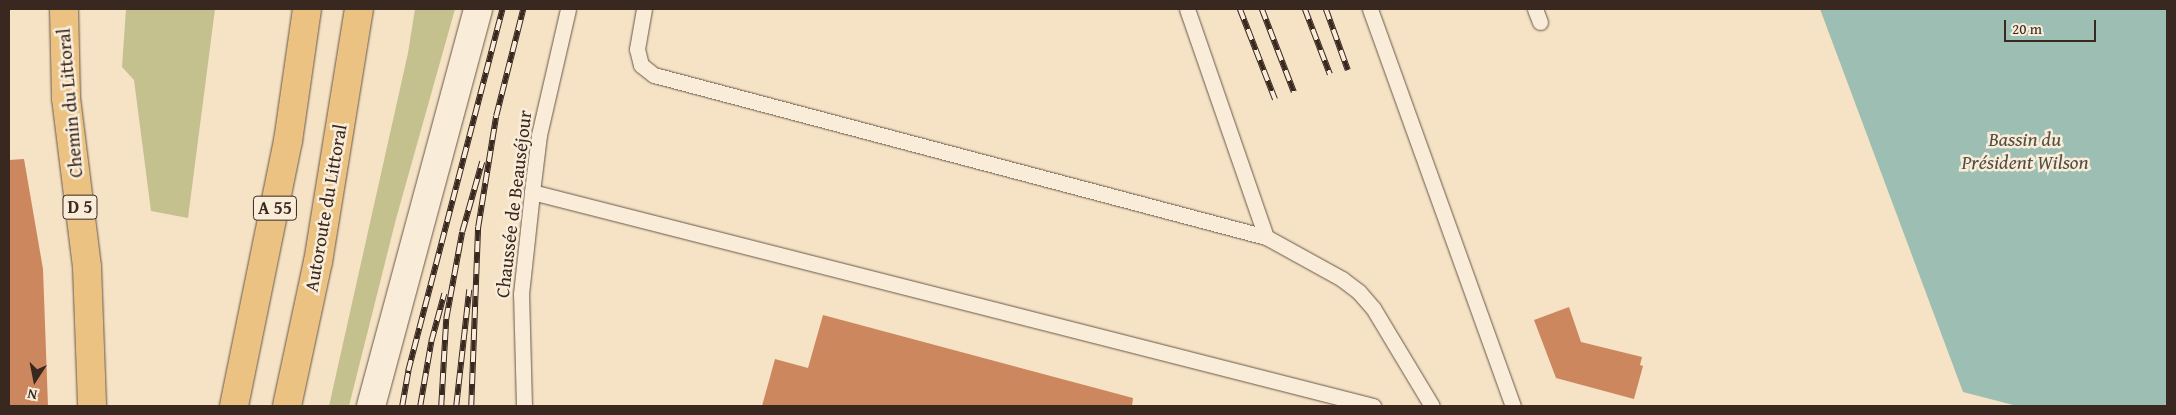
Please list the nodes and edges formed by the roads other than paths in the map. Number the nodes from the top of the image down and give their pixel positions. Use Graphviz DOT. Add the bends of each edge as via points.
graph roads {
  1 [pos="64,9"];
  2 [pos="307,9"];
  3 [pos="478,9"];
  4 [pos="568,9"];
  5 [pos="644,9"];
  6 [pos="1187,9"];
  7 [pos="1370,9"];
  8 [pos="361,16"];
  9 [pos="532,192"];
  10 [pos="1266,237"];
  11 [pos="92,406"];
  12 [pos="234,406"];
  13 [pos="287,406"];
  14 [pos="371,406"];
  15 [pos="524,406"];
  16 [pos="1373,406"];
  17 [pos="1432,406"];
  18 [pos="1513,406"];
  1 -- 11 [label="main road, Chemin du Littoral / D 5" via="66,98 87,266"];
  2 -- 12 [label="main road, A 55" via="288,141"];
  3 -- 14 [label="street"];
  4 -- 9 [label="lane, Chaussée de Beauséjour" via="540,135"];
  5 -- 10 [label="lane" via="637,49 641,65 654,74"];
  6 -- 10 [label="lane"];
  7 -- 18 [label="lane"];
  8 -- 13 [label="main road, Autoroute du Littoral / A 55" via="318,262"];
  9 -- 15 [label="lane, Chaussée de Beauséjour" via="521,294"];
  9 -- 16 [label="lane"];
  10 -- 17 [label="lane" via="1342,279 1359,292"];
}
